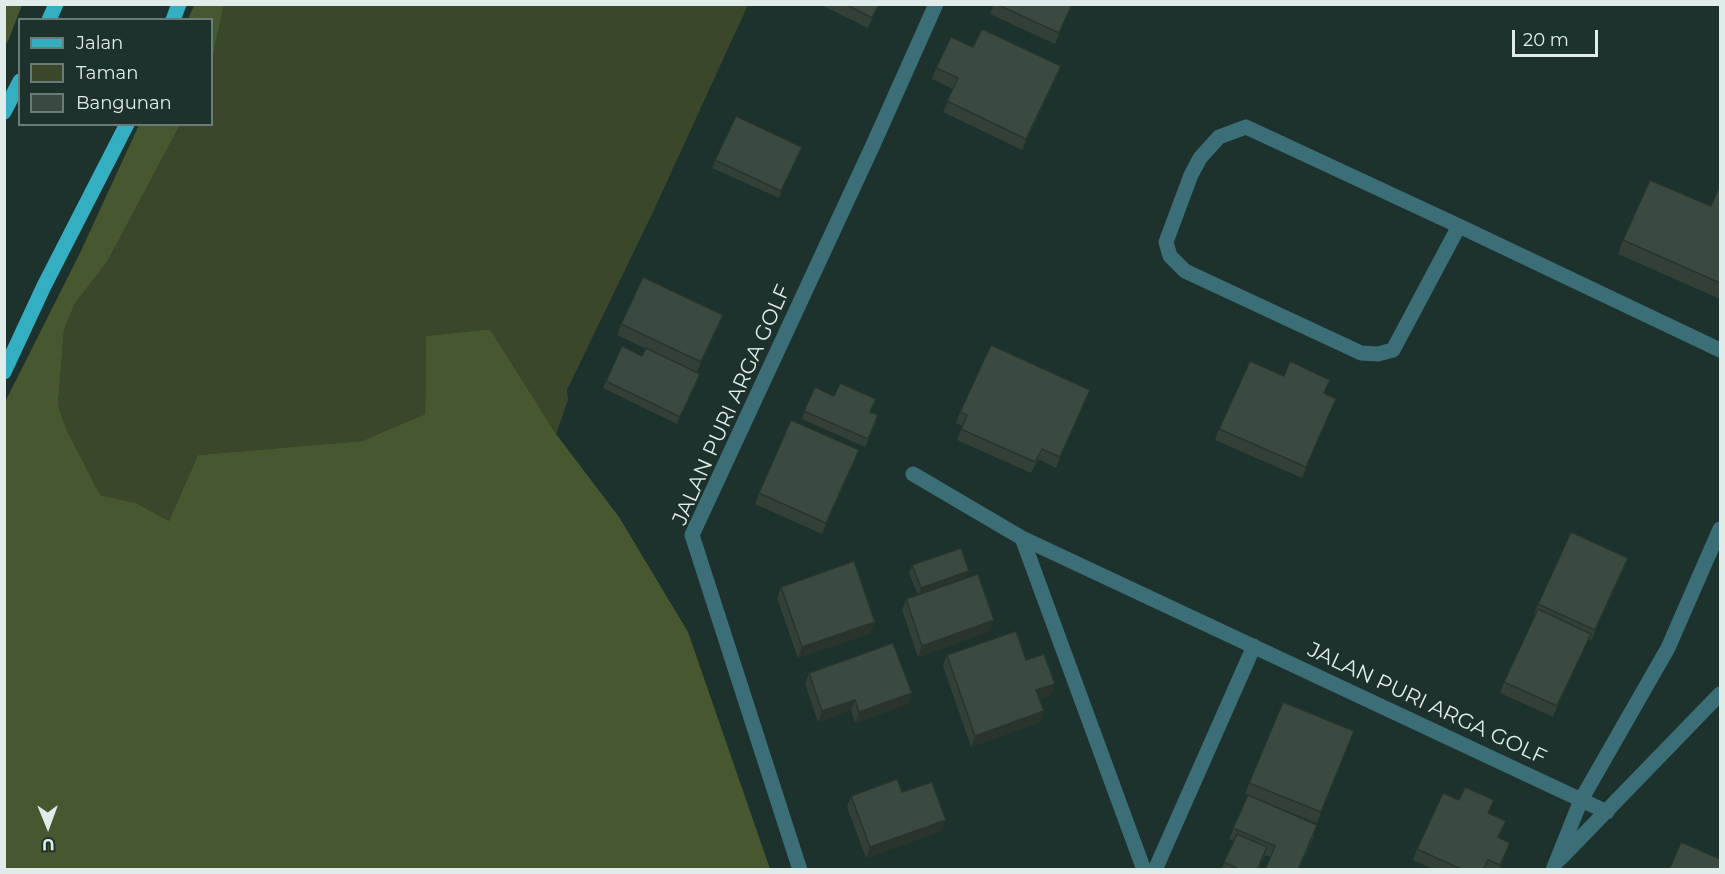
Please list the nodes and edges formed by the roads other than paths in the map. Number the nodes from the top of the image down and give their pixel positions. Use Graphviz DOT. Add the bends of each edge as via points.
graph roads {
  1 [pos="56,4"];
  2 [pos="936,4"];
  3 [pos="50,18"];
  4 [pos="18,85"];
  5 [pos="4,112"];
  6 [pos="126,126"];
  7 [pos="1459,226"];
  8 [pos="1720,350"];
  9 [pos="4,372"];
  10 [pos="913,474"];
  11 [pos="1720,529"];
  12 [pos="1022,538"];
  13 [pos="1254,646"];
  14 [pos="1720,694"];
  15 [pos="1581,800"];
  16 [pos="1607,812"];
  17 [pos="1555,866"];
  18 [pos="800,870"];
  19 [pos="1144,870"];
  20 [pos="1155,870"];
  1 -- 3 [label="main road"];
  2 -- 18 [label="street, JALAN PURI ARGA GOLF" via="692,535"];
  4 -- 5 [label="main road"];
  6 -- 9 [label="main road"];
  7 -- 7 [label="street" via="1246,127 1219,137 1200,158 1166,242 1170,256 1185,271 1362,353 1378,354 1393,350"];
  7 -- 8 [label="street"];
  10 -- 12 [label="street, JALAN PURI ARGA GOLF"];
  11 -- 15 [label="street" via="1668,648"];
  12 -- 13 [label="street, JALAN PURI ARGA GOLF"];
  12 -- 19 [label="street"];
  13 -- 15 [label="street, JALAN PURI ARGA GOLF"];
  13 -- 20 [label="street"];
  14 -- 16 [label="street"];
  15 -- 16 [label="street, JALAN PURI ARGA GOLF"];
  15 -- 17 [label="street"];
  16 -- 17 [label="street"];
}
